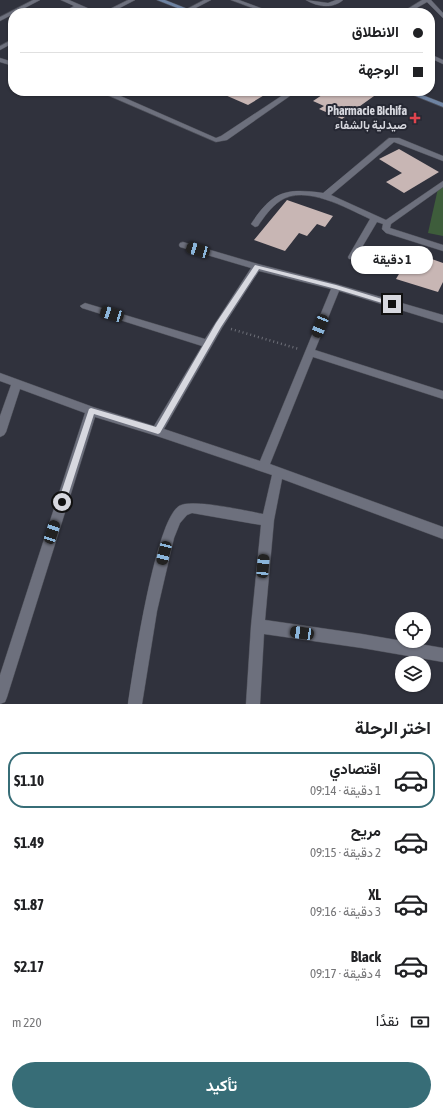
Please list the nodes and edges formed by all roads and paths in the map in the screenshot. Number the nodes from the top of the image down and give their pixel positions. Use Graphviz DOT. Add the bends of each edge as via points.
graph roads {
  1 [pos="37,0"];
  2 [pos="64,0"];
  3 [pos="132,0"];
  4 [pos="160,0"];
  5 [pos="208,0"];
  6 [pos="234,0"];
  7 [pos="308,0"];
  8 [pos="340,0"];
  9 [pos="427,0"];
  10 [pos="78,6"];
  11 [pos="21,8"];
  12 [pos="74,8"];
  13 [pos="83,8"];
  14 [pos="115,8"];
  15 [pos="182,8"];
  16 [pos="192,8"];
  17 [pos="257,8"];
  18 [pos="413,8"];
  19 [pos="443,16"];
  20 [pos="123,96"];
  21 [pos="287,96"];
  22 [pos="419,96"];
  23 [pos="443,105"];
  24 [pos="443,159"];
  25 [pos="443,183"];
  26 [pos="325,196"];
  27 [pos="375,217"];
  28 [pos="387,223"];
  29 [pos="255,224"];
  30 [pos="183,245"];
  31 [pos="443,248"];
  32 [pos="352,257"];
  33 [pos="257,267"];
  34 [pos="336,287"];
  35 [pos="85,306"];
  36 [pos="443,319"];
  37 [pos="219,325"];
  38 [pos="208,344"];
  39 [pos="310,352"];
  40 [pos="0,377"];
  41 [pos="16,383"];
  42 [pos="443,395"];
  43 [pos="91,411"];
  44 [pos="158,431"];
  45 [pos="0,432"];
  46 [pos="263,467"];
  47 [pos="278,473"];
  48 [pos="268,520"];
  49 [pos="443,533"];
  50 [pos="258,626"];
  51 [pos="443,655"];
  52 [pos="0,697"];
  53 [pos="136,704"];
  54 [pos="253,704"];
  1 -- 11 [label="street"];
  2 -- 10 [label="street"];
  3 -- 14 [label="street"];
  4 -- 15 [label="street"];
  5 -- 16 [label="street"];
  6 -- 17 [label="street"];
  7 -- 8 [label="street" via="328,5"];
  9 -- 18 [label="street"];
  9 -- 19 [label="street"];
  10 -- 12 [label="street"];
  10 -- 13 [label="street"];
  20 -- 21 [label="street" via="210,138 220,140"];
  22 -- 23 [label="street"];
  24 -- 26 [label="street" via="392,140"];
  25 -- 28 [label="street"];
  26 -- 27 [label="street"];
  26 -- 29 [label="street" via="303,193 281,196 267,207"];
  27 -- 28 [label="street"];
  27 -- 32 [label="street"];
  28 -- 31 [label="street" via="386,229 389,232"];
  30 -- 33 [label="street"];
  33 -- 34 [label="street"];
  33 -- 37 [label="street"];
  34 -- 36 [label="street"];
  34 -- 39 [label="street"];
  35 -- 38 [label="street"];
  37 -- 38 [label="street"];
  37 -- 39 [label="path"];
  38 -- 44 [label="street"];
  39 -- 42 [label="street"];
  39 -- 46 [label="street"];
  40 -- 41 [label="street"];
  41 -- 43 [label="street"];
  41 -- 45 [label="street"];
  43 -- 44 [label="street"];
  43 -- 52 [label="street"];
  44 -- 46 [label="street"];
  46 -- 47 [label="street"];
  47 -- 48 [label="street"];
  47 -- 49 [label="street"];
  48 -- 50 [label="street"];
  48 -- 53 [label="street" via="192,508 183,510 175,520 150,611"];
  50 -- 51 [label="street"];
  50 -- 54 [label="street"];
}
